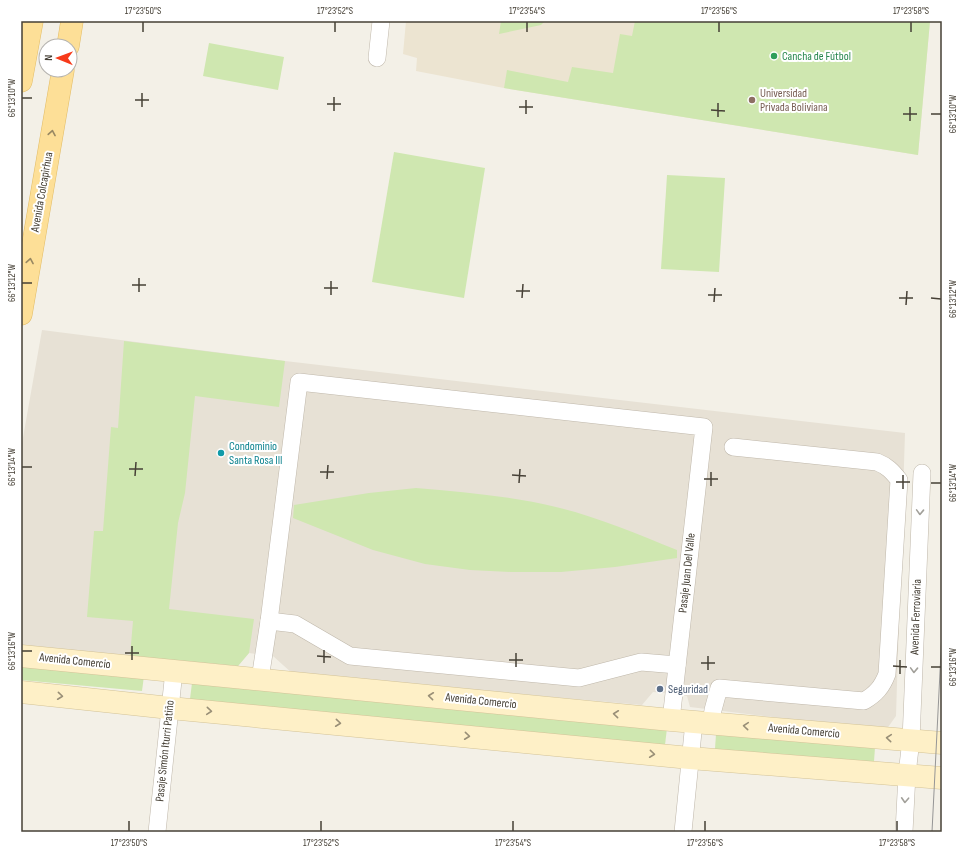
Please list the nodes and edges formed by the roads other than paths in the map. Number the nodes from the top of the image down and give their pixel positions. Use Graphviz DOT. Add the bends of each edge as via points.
graph roads {
  1 [pos="32,21"];
  2 [pos="72,21"];
  3 [pos="381,21"];
  4 [pos="69,38"];
  5 [pos="377,58"];
  6 [pos="61,78"];
  7 [pos="21,82"];
  8 [pos="27,239"];
  9 [pos="21,314"];
  10 [pos="733,447"];
  11 [pos="922,473"];
  12 [pos="269,621"];
  13 [pos="21,656"];
  14 [pos="677,665"];
  15 [pos="174,671"];
  16 [pos="260,679"];
  17 [pos="21,692"];
  18 [pos="170,708"];
  19 [pos="671,720"];
  20 [pos="702,722"];
  21 [pos="911,740"];
  22 [pos="942,743"];
  23 [pos="690,758"];
  24 [pos="907,774"];
  25 [pos="942,778"];
  26 [pos="157,832"];
  27 [pos="683,832"];
  28 [pos="904,832"];
  1 -- 7 [label="main road"];
  2 -- 4 [label="main road"];
  3 -- 5 [label="street"];
  8 -- 6 [label="main road, Avenida Colcapirhua, one-way"];
  9 -- 8 [label="main road, Avenida Colcapirhua, one-way"];
  10 -- 20 [label="street" via="877,462 893,471 899,480 887,674 882,685 864,701 719,688 712,710"];
  11 -- 21 [label="street, Avenida Ferroviaria, one-way"];
  12 -- 14 [label="street" via="295,624 350,656 579,678 642,662"];
  12 -- 14 [label="street, Pasaje Juan Del Valle" via="299,382 704,426"];
  12 -- 16 [label="street"];
  13 -- 15 [label="street, Avenida Comercio"];
  14 -- 19 [label="street, Pasaje Juan Del Valle"];
  15 -- 16 [label="street, Avenida Comercio"];
  15 -- 18 [label="street, Pasaje Simón Iturri Patiño"];
  19 -- 16 [label="street, Avenida Comercio, one-way"];
  17 -- 18 [label="street, one-way"];
  18 -- 23 [label="street, one-way"];
  18 -- 26 [label="street, Pasaje Simón Iturri Patiño"];
  19 -- 20 [label="street, Avenida Comercio"];
  21 -- 20 [label="street, Avenida Comercio, one-way"];
  20 -- 23 [label="street"];
  21 -- 22 [label="street, Avenida Comercio"];
  21 -- 24 [label="street, Avenida Ferroviaria"];
  23 -- 24 [label="street"];
  23 -- 27 [label="street"];
  24 -- 25 [label="street"];
  24 -- 28 [label="street, Avenida Ferroviaria, one-way"];
}
